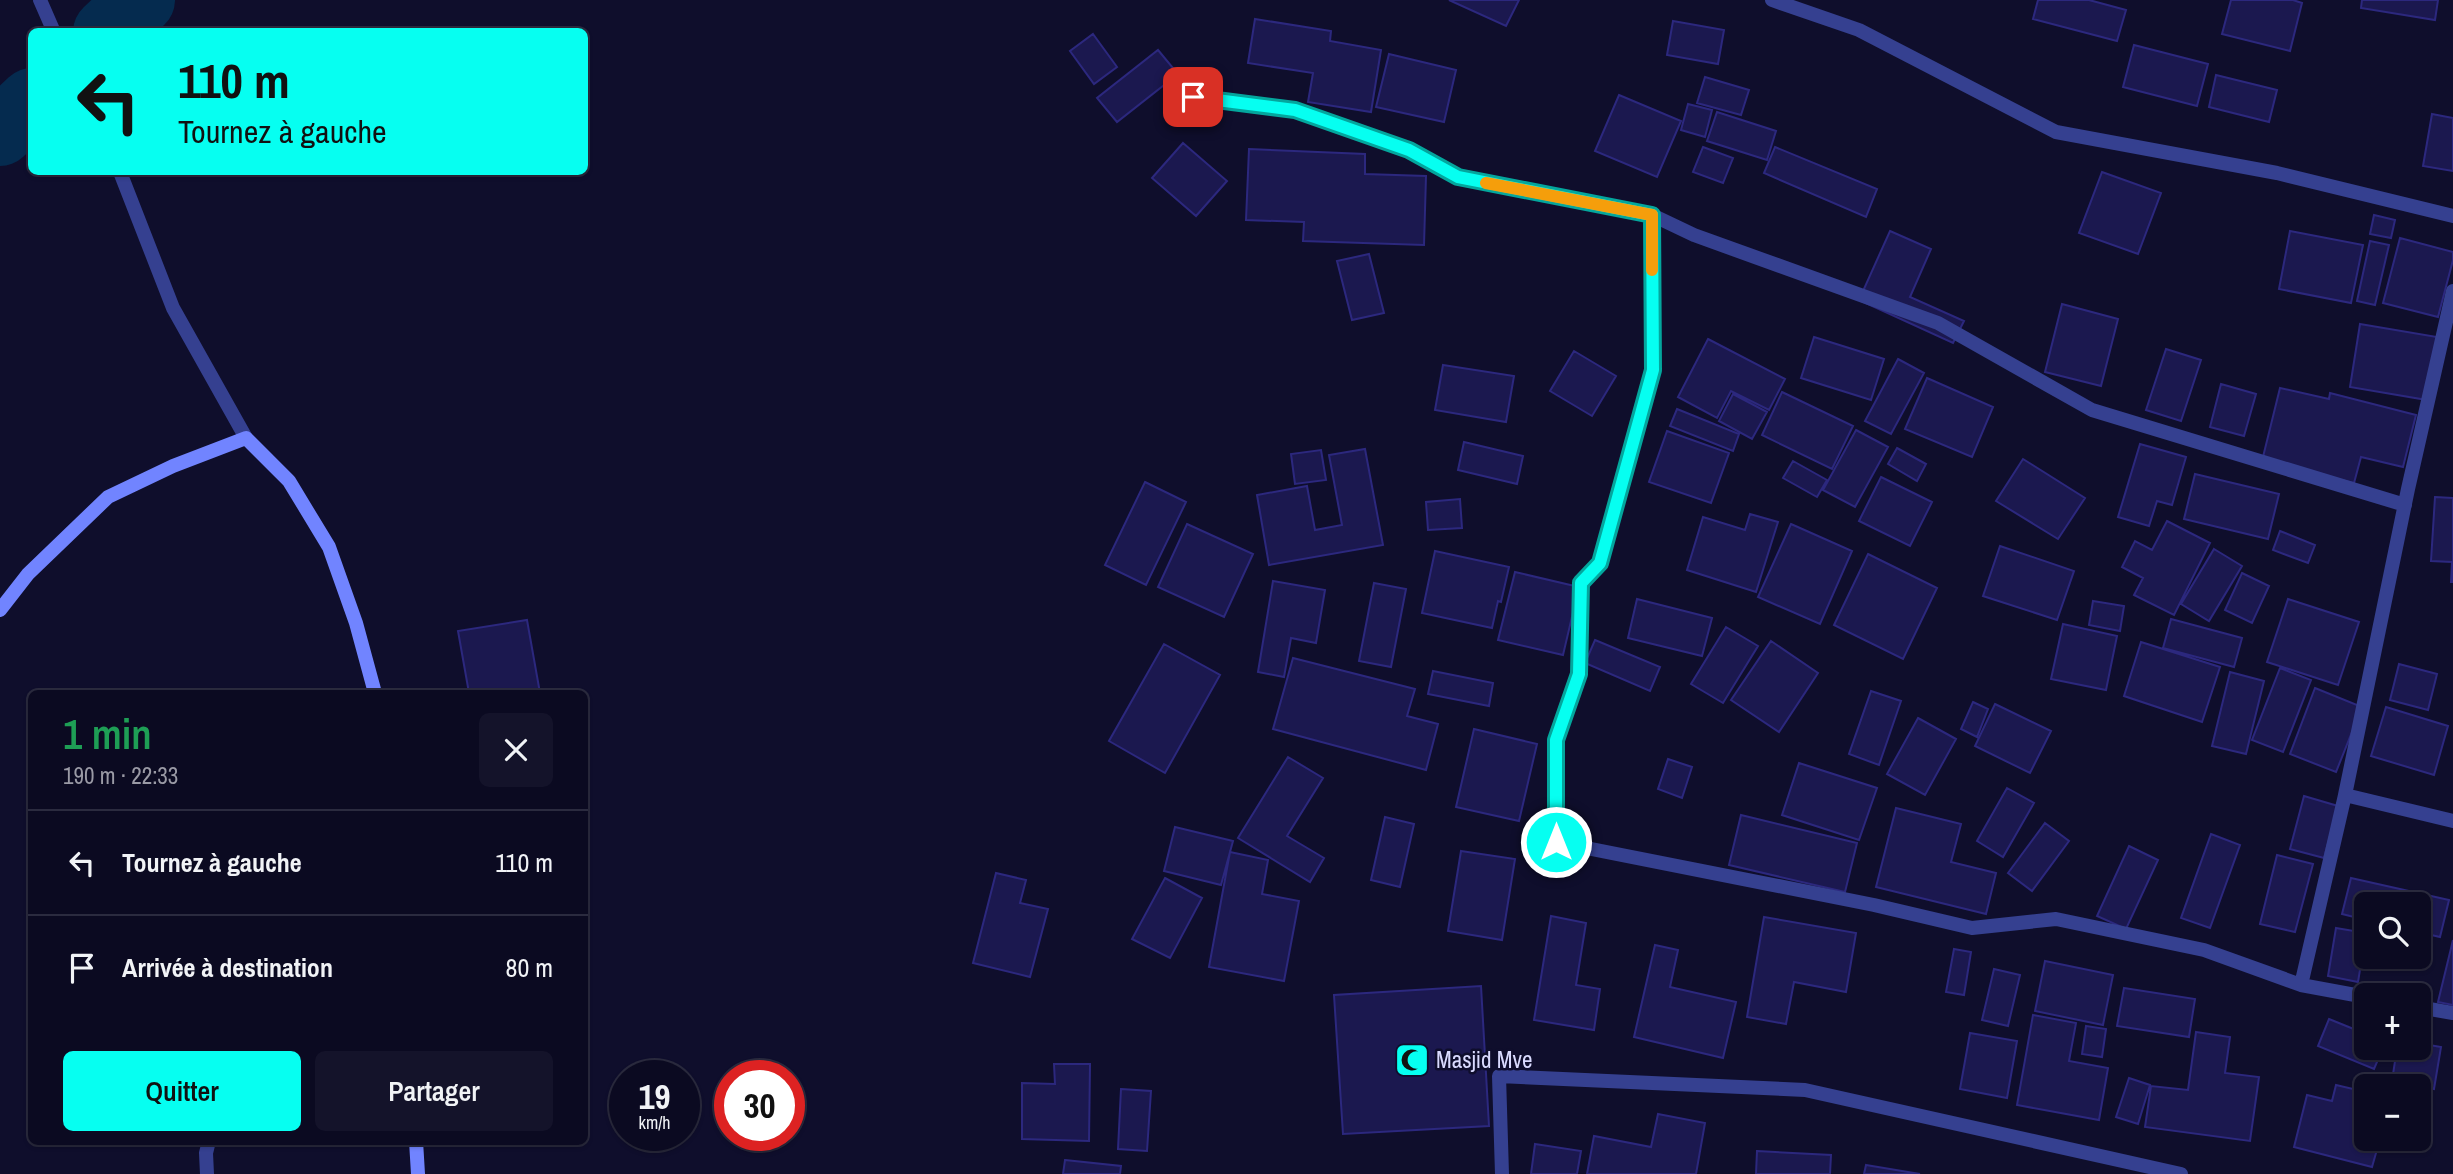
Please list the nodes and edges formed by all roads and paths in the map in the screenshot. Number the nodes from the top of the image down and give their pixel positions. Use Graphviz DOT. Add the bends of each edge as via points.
graph roads {
  1 [pos="40,0"];
  2 [pos="1772,0"];
  3 [pos="52,28"];
  4 [pos="1193,97"];
  5 [pos="121,175"];
  6 [pos="1652,215"];
  7 [pos="2453,216"];
  8 [pos="2453,291"];
  9 [pos="246,438"];
  10 [pos="2405,505"];
  11 [pos="0,610"];
  12 [pos="374,690"];
  13 [pos="2345,795"];
  14 [pos="2453,821"];
  15 [pos="2301,985"];
  16 [pos="2354,995"];
  17 [pos="2431,1009"];
  18 [pos="2453,1013"];
  19 [pos="208,1145"];
  20 [pos="416,1145"];
  21 [pos="207,1174"];
  22 [pos="418,1174"];
  23 [pos="1502,1174"];
  24 [pos="2180,1174"];
  1 -- 3 [label="street"];
  2 -- 7 [label="street" via="1859,30 2056,132 2277,173"];
  4 -- 6 [label="street" via="1295,110 1409,150 1458,177"];
  5 -- 9 [label="street" via="173,308"];
  6 -- 10 [label="street" via="1938,323 2092,410"];
  6 -- 15 [label="street" via="1653,370 1600,563 1581,583 1579,674 1556,740 1556,842 1972,928 2056,919 2204,950"];
  8 -- 10 [label="street"];
  9 -- 11 [label="main road" via="108,497 28,574"];
  9 -- 12 [label="main road" via="289,481 328,547"];
  10 -- 13 [label="street"];
  13 -- 14 [label="street"];
  13 -- 15 [label="street"];
  15 -- 16 [label="street"];
  17 -- 18 [label="street"];
  19 -- 21 [label="street"];
  20 -- 22 [label="main road"];
  23 -- 24 [label="street" via="1499,1076 1805,1090"];
}
